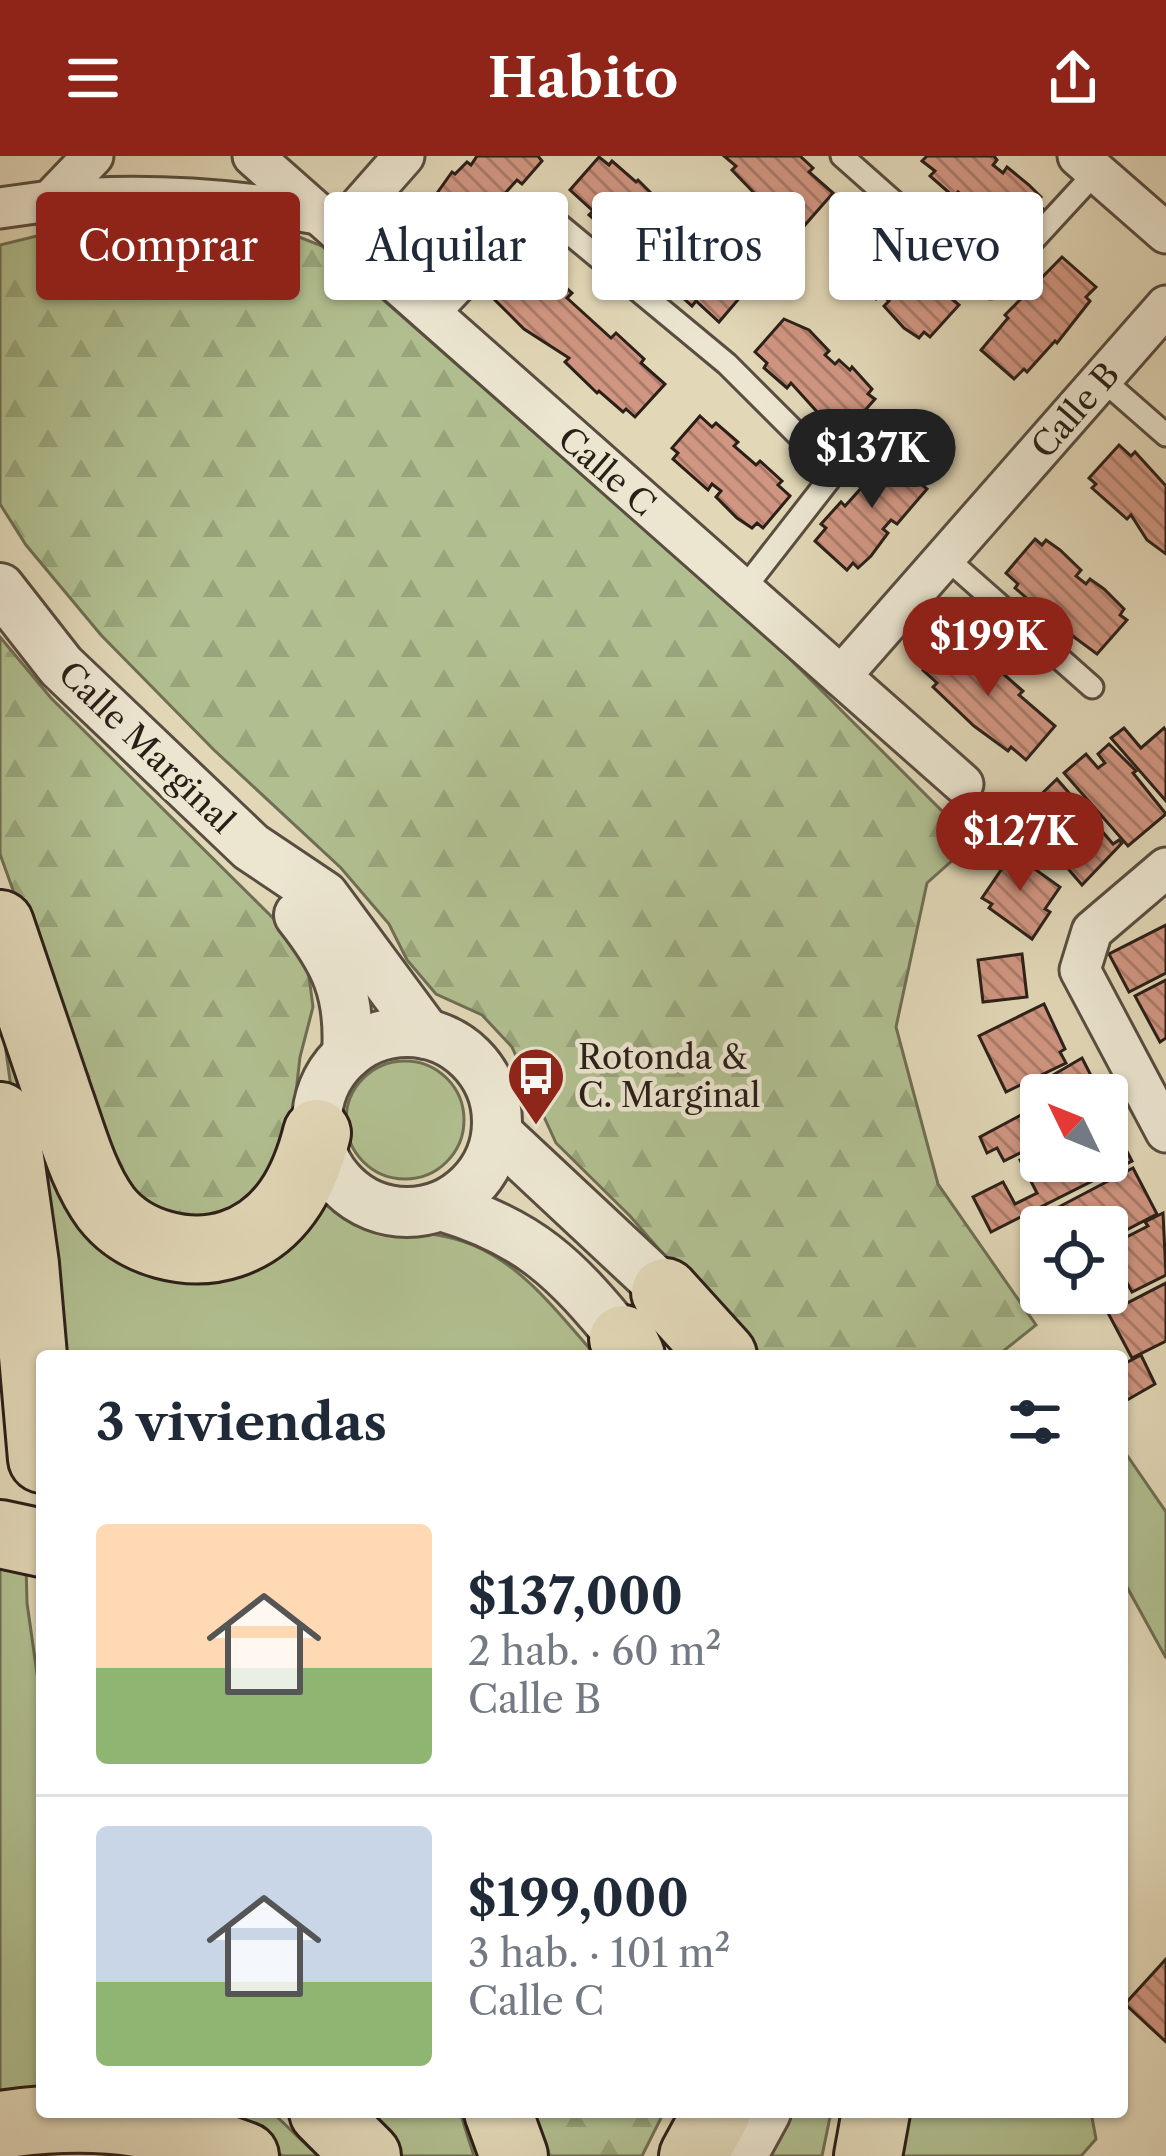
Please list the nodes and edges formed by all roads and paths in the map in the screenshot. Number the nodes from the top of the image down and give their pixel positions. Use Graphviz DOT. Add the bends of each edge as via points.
graph roads {
  1 [pos="93,156"];
  2 [pos="253,156"];
  3 [pos="404,156"];
  4 [pos="842,156"];
  5 [pos="1087,164"];
  6 [pos="59,192"];
  7 [pos="363,192"];
  8 [pos="36,203"];
  9 [pos="0,208"];
  10 [pos="324,219"];
  11 [pos="1166,233"];
  12 [pos="412,300"];
  13 [pos="1166,306"];
  14 [pos="434,320"];
  15 [pos="1102,379"];
  16 [pos="1166,435"];
  17 [pos="946,557"];
  18 [pos="0,588"];
  19 [pos="742,590"];
  20 [pos="841,676"];
  21 [pos="1091,687"];
  22 [pos="963,784"];
  23 [pos="251,848"];
  24 [pos="1166,868"];
  25 [pos="0,924"];
  26 [pos="426,1034"];
  27 [pos="347,1054"];
  28 [pos="0,1116"];
  29 [pos="497,1132"];
  30 [pos="1166,1132"];
  31 [pos="317,1133"];
  32 [pos="441,1205"];
  33 [pos="639,1336"];
  34 [pos="682,1350"];
  35 [pos="698,1350"];
  36 [pos="36,1386"];
  37 [pos="0,1534"];
  38 [pos="36,1543"];
  39 [pos="329,2118"];
  40 [pos="500,2118"];
  41 [pos="713,2118"];
  42 [pos="763,2118"];
  43 [pos="875,2118"];
  44 [pos="0,2125"];
  45 [pos="245,2156"];
  46 [pos="368,2156"];
  47 [pos="514,2156"];
  48 [pos="694,2156"];
  49 [pos="742,2156"];
  50 [pos="868,2156"];
  1 -- 6 [label="street"];
  2 -- 10 [label="street, Calle C"];
  3 -- 7 [label="street"];
  4 -- 5 [label="lane" via="990,287"];
  5 -- 11 [label="street"];
  8 -- 9 [label="street"];
  12 -- 14 [label="street, Calle C"];
  13 -- 15 [label="street, Calle B"];
  14 -- 19 [label="street, Calle C"];
  14 -- 19 [label="lane" via="541,209 727,364 835,472"];
  15 -- 16 [label="lane"];
  15 -- 17 [label="street, Calle B"];
  17 -- 20 [label="street, Calle B"];
  17 -- 21 [label="lane"];
  18 -- 23 [label="street, Calle Marginal" via="61,666"];
  19 -- 20 [label="street, Calle C"];
  20 -- 22 [label="street, Calle C"];
  23 -- 26 [label="street, Calle Marginal" via="324,896"];
  23 -- 27 [label="street, Calle Marginal" via="329,953 344,997"];
  24 -- 30 [label="street" via="1092,931 1080,970"];
  25 -- 31 [label="highway" via="73,1139 95,1190 123,1225 185,1248 250,1236 295,1193"];
  26 -- 27 [label="street" via="386,1033"];
  26 -- 29 [label="street" via="475,1064 492,1095"];
  27 -- 31 [label="street" via="322,1090"];
  28 -- 36 [label="highway" via="26,1264"];
  29 -- 32 [label="street" via="474,1184"];
  29 -- 33 [label="street"];
  31 -- 32 [label="street" via="335,1175 365,1201 401,1212"];
  32 -- 33 [label="street" via="506,1228"];
  33 -- 34 [label="street"];
  33 -- 35 [label="highway"];
  37 -- 38 [label="highway"];
  39 -- 46 [label="highway"];
  40 -- 47 [label="highway"];
  41 -- 48 [label="highway"];
  42 -- 49 [label="street"];
  43 -- 50 [label="highway"];
  44 -- 45 [label="highway" via="120,2122"];
}
